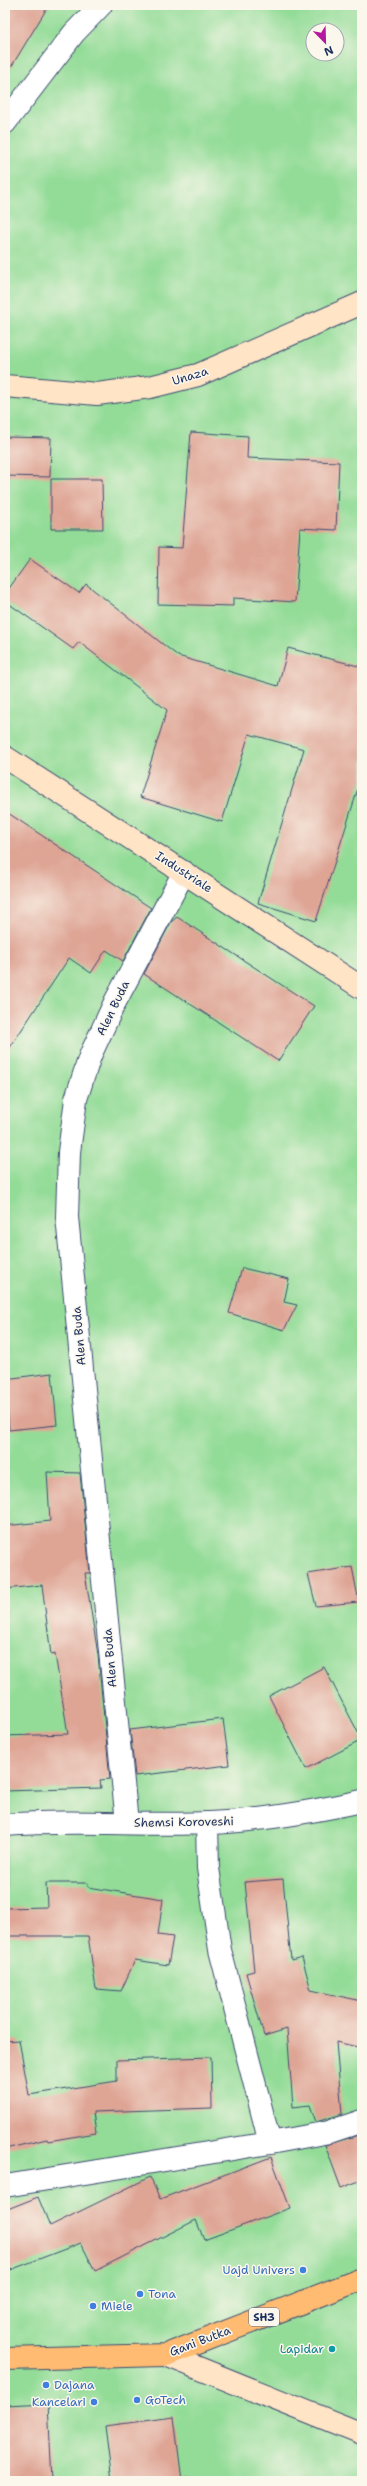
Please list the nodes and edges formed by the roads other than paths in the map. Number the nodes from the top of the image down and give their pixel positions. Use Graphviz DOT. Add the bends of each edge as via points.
graph roads {
  1 [pos="101,5"];
  2 [pos="5,123"];
  3 [pos="362,303"];
  4 [pos="5,386"];
  5 [pos="5,757"];
  6 [pos="184,872"];
  7 [pos="362,988"];
  8 [pos="362,1801"];
  9 [pos="127,1823"];
  10 [pos="207,1823"];
  11 [pos="5,1825"];
  12 [pos="362,2121"];
  13 [pos="270,2143"];
  14 [pos="5,2186"];
  15 [pos="362,2279"];
  16 [pos="166,2355"];
  17 [pos="5,2359"];
  18 [pos="362,2434"];
  1 -- 2 [label="street" via="74,33"];
  3 -- 4 [label="main road, Unaza" via="198,375 150,387 97,394"];
  5 -- 6 [label="main road, Industriale"];
  6 -- 7 [label="main road, Industriale"];
  6 -- 9 [label="street, Alen Buda" via="115,1002 90,1056 76,1098 69,1152 67,1217"];
  8 -- 10 [label="street, Shemsi Koroveshi" via="259,1820"];
  9 -- 10 [label="street, Shemsi Koroveshi"];
  9 -- 11 [label="street, Shemsi Koroveshi" via="43,1822"];
  10 -- 13 [label="street" via="209,1876 220,1950"];
  12 -- 13 [label="street" via="329,2132"];
  13 -- 14 [label="street"];
  15 -- 16 [label="main road, Gani Butka / SH3"];
  16 -- 17 [label="main road, Gani Butka / SH3"];
  16 -- 18 [label="main road"];
}
